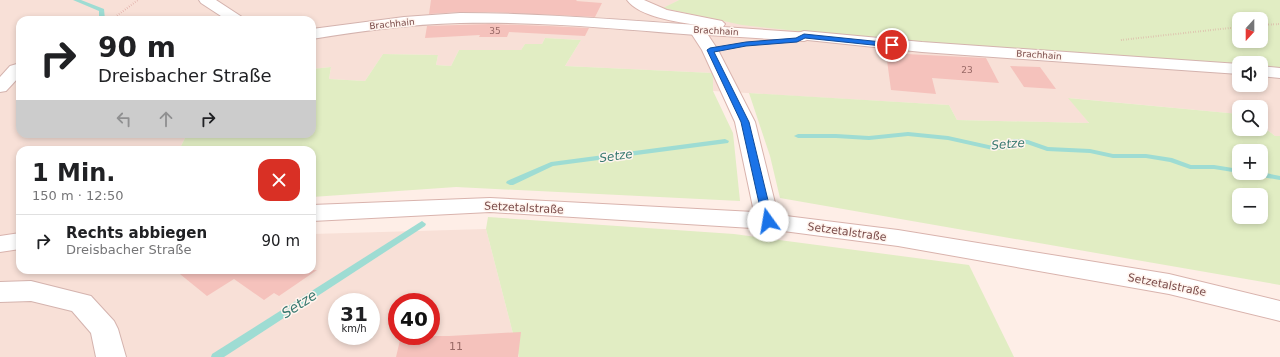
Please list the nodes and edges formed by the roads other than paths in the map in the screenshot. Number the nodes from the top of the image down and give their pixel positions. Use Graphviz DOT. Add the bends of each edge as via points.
graph roads {
  1 [pos="206,0"];
  2 [pos="634,0"];
  3 [pos="231,16"];
  4 [pos="697,30"];
  5 [pos="316,33"];
  6 [pos="725,44"];
  7 [pos="0,62"];
  8 [pos="16,68"];
  9 [pos="1232,69"];
  10 [pos="16,71"];
  11 [pos="1268,72"];
  12 [pos="1280,73"];
  13 [pos="0,88"];
  14 [pos="316,213"];
  15 [pos="768,221"];
  16 [pos="16,242"];
  17 [pos="0,244"];
  18 [pos="0,292"];
  19 [pos="1280,311"];
  20 [pos="111,357"];
  1 -- 3 [label="street"];
  2 -- 6 [label="street" via="657,12 729,26"];
  4 -- 5 [label="street, Brachhain" via="530,19 459,18"];
  4 -- 6 [label="street"];
  4 -- 6 [label="street, Brachhain"];
  6 -- 9 [label="street, Brachhain" via="797,40 804,36"];
  6 -- 15 [label="street"];
  7 -- 8 [label="street"];
  10 -- 13 [label="street"];
  11 -- 12 [label="street"];
  14 -- 15 [label="street, Setzetalstraße" via="490,206"];
  15 -- 19 [label="street, Setzetalstraße" via="898,238 1169,284"];
  16 -- 17 [label="street"];
  18 -- 20 [label="street" via="31,291 81,304 104,329"];
}
